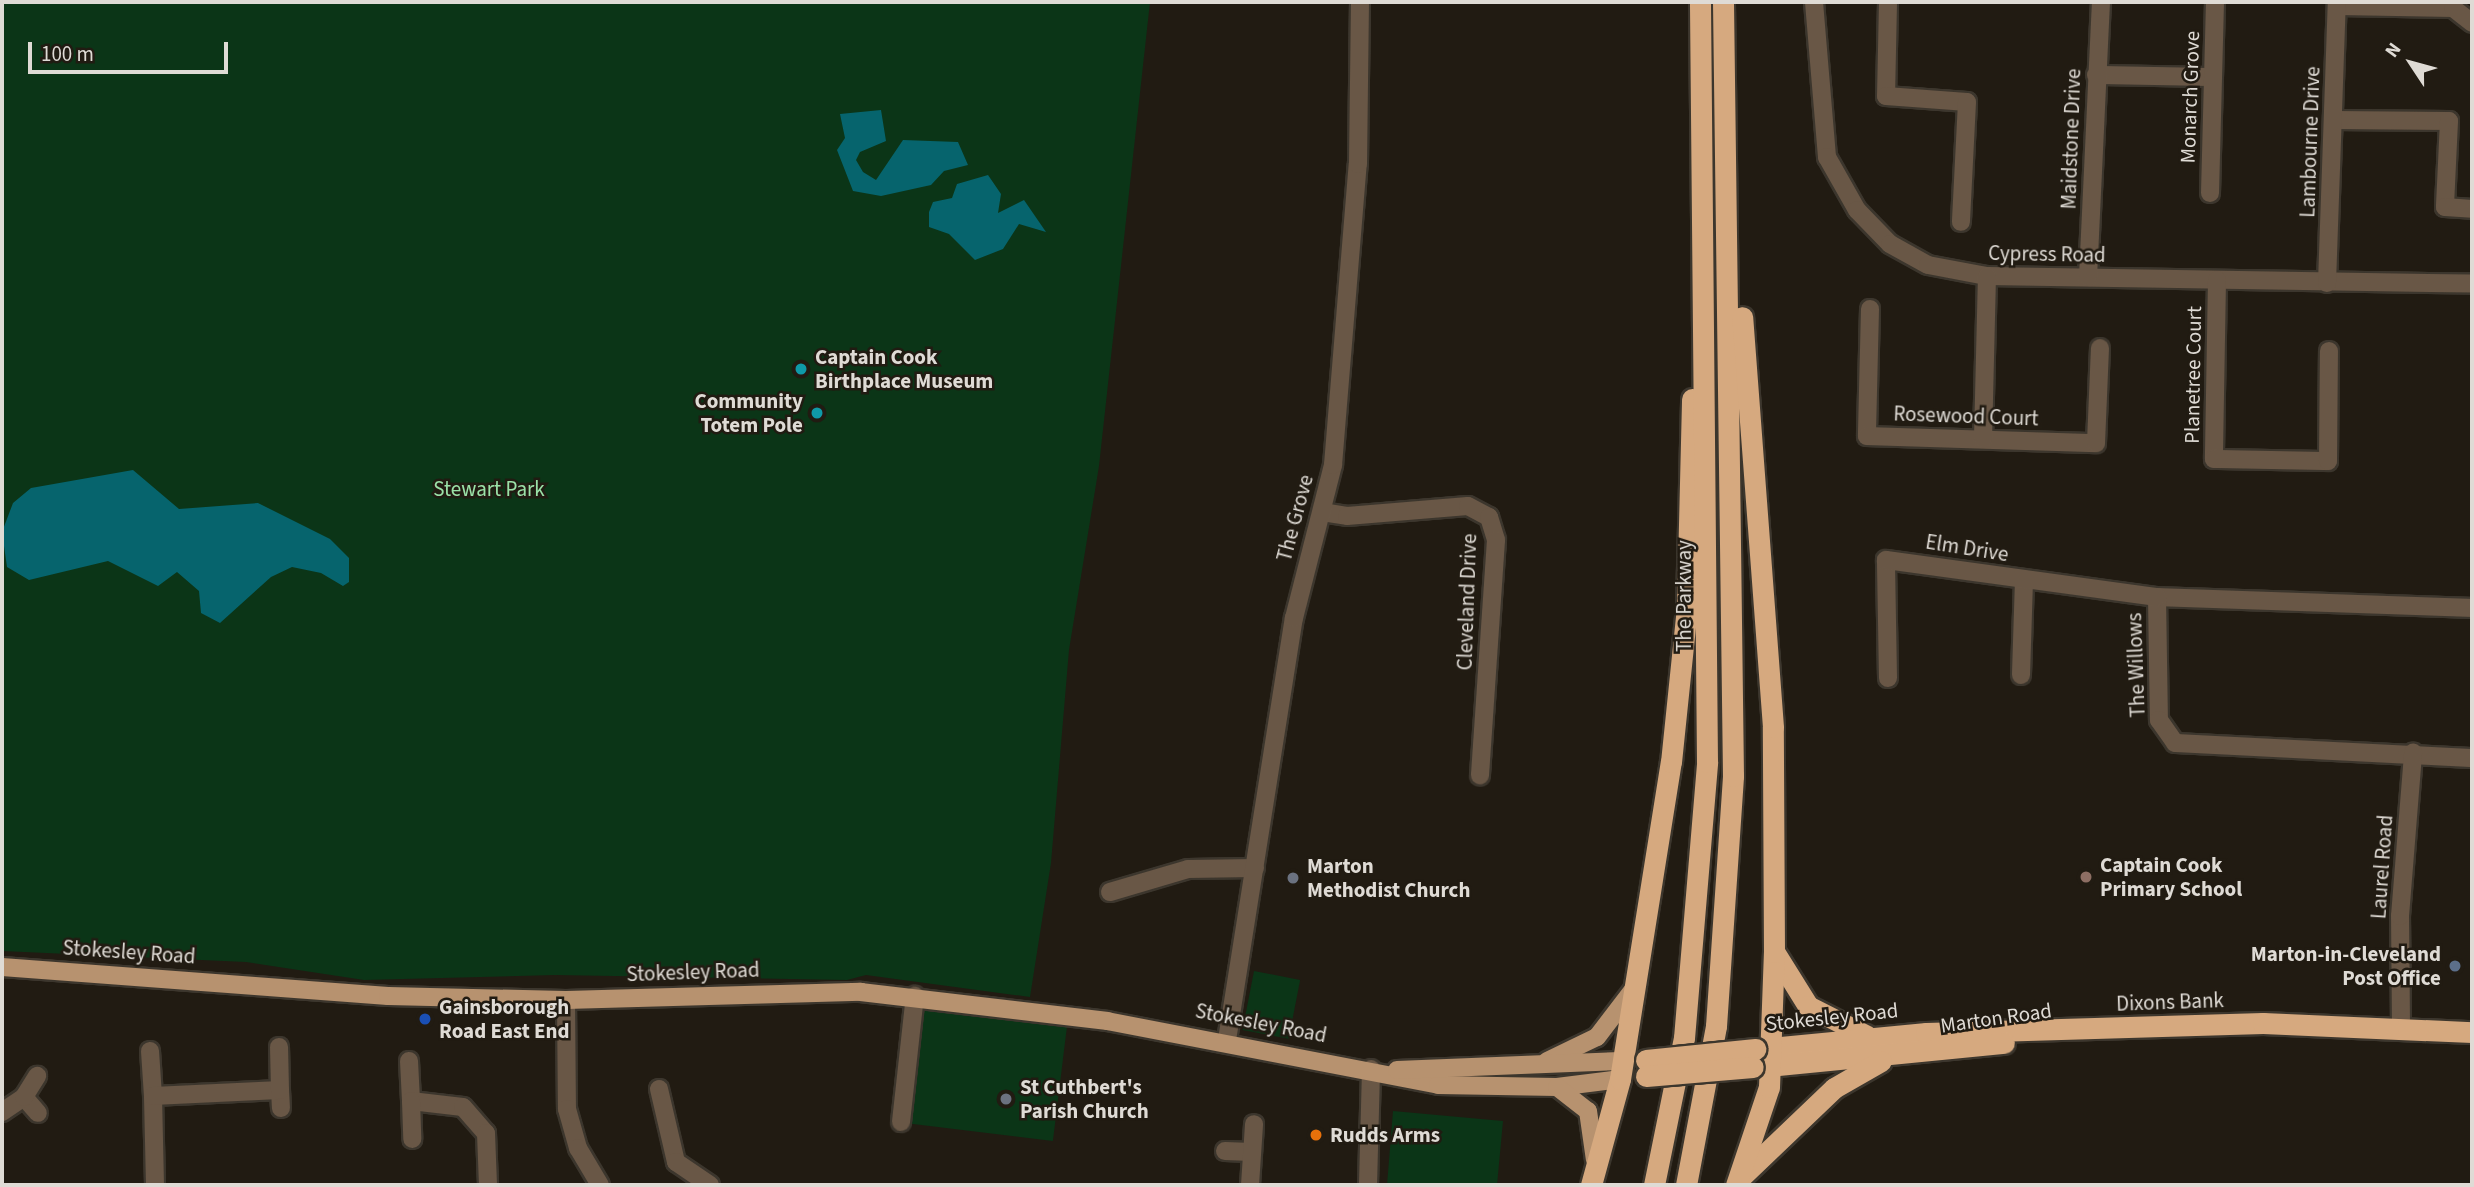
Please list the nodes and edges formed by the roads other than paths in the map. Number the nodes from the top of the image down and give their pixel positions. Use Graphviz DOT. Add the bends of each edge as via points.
graph roads {
  1 [pos="1360,2"];
  2 [pos="1700,2"];
  3 [pos="1723,2"];
  4 [pos="1814,2"];
  5 [pos="1888,2"];
  6 [pos="2101,2"];
  7 [pos="2215,2"];
  8 [pos="2337,4"];
  9 [pos="2454,5"];
  10 [pos="2472,23"];
  11 [pos="2096,75"];
  12 [pos="2213,77"];
  13 [pos="2334,120"];
  14 [pos="2210,193"];
  15 [pos="2472,209"];
  16 [pos="1961,222"];
  17 [pos="1726,225"];
  18 [pos="1703,251"];
  19 [pos="1987,276"];
  20 [pos="2088,277"];
  21 [pos="2217,280"];
  22 [pos="2327,283"];
  23 [pos="2472,284"];
  24 [pos="1870,309"];
  25 [pos="2100,348"];
  26 [pos="2329,351"];
  27 [pos="1983,439"];
  28 [pos="1322,512"];
  29 [pos="2024,581"];
  30 [pos="2157,597"];
  31 [pos="2472,608"];
  32 [pos="2021,675"];
  33 [pos="1888,678"];
  34 [pos="2413,753"];
  35 [pos="2472,758"];
  36 [pos="1480,775"];
  37 [pos="1255,867"];
  38 [pos="1110,892"];
  39 [pos="1774,952"];
  40 [pos="2,967"];
  41 [pos="1632,991"];
  42 [pos="915,996"];
  43 [pos="566,999"];
  44 [pos="2401,1027"];
  45 [pos="2079,1030"];
  46 [pos="2472,1032"];
  47 [pos="1869,1037"];
  48 [pos="1227,1041"];
  49 [pos="1926,1043"];
  50 [pos="279,1047"];
  51 [pos="150,1051"];
  52 [pos="1892,1056"];
  53 [pos="1763,1057"];
  54 [pos="409,1061"];
  55 [pos="1531,1068"];
  56 [pos="1375,1070"];
  57 [pos="1620,1070"];
  58 [pos="37,1076"];
  59 [pos="1558,1087"];
  60 [pos="659,1089"];
  61 [pos="153,1096"];
  62 [pos="24,1097"];
  63 [pos="411,1101"];
  64 [pos="2,1112"];
  65 [pos="38,1113"];
  66 [pos="901,1122"];
  67 [pos="1254,1124"];
  68 [pos="412,1139"];
  69 [pos="1225,1151"];
  70 [pos="1252,1152"];
  71 [pos="1593,1176"];
  72 [pos="1737,1182"];
  73 [pos="155,1185"];
  74 [pos="488,1185"];
  75 [pos="600,1185"];
  76 [pos="710,1185"];
  77 [pos="1251,1185"];
  78 [pos="1368,1185"];
  79 [pos="1654,1185"];
  80 [pos="1686,1185"];
  1 -- 28 [label="street, The Grove" via="1346,361"];
  2 -- 18 [label="highway, The Parkway"];
  3 -- 17 [label="highway"];
  4 -- 19 [label="street, Cypress Road" via="1827,157 1857,210 1908,255"];
  5 -- 16 [label="street" via="1886,96 1967,102"];
  6 -- 11 [label="street, Maidstone Drive"];
  7 -- 12 [label="street, Monarch Grove"];
  8 -- 9 [label="street"];
  8 -- 13 [label="street, Lambourne Drive"];
  9 -- 10 [label="street"];
  11 -- 12 [label="street"];
  11 -- 20 [label="street, Maidstone Drive"];
  12 -- 14 [label="street, Monarch Grove"];
  13 -- 15 [label="street" via="2449,121 2445,207"];
  13 -- 22 [label="street, Lambourne Drive"];
  17 -- 39 [label="highway" via="1741,294 1772,713"];
  17 -- 80 [label="highway" via="1730,896 1716,1026"];
  18 -- 41 [label="highway" via="1687,606 1660,850"];
  18 -- 79 [label="highway, The Parkway" via="1709,533 1703,856 1684,1038"];
  19 -- 20 [label="street, Cypress Road"];
  19 -- 27 [label="street"];
  20 -- 21 [label="street, Cypress Road"];
  21 -- 22 [label="street, Cypress Road"];
  21 -- 26 [label="street, Planetree Court" via="2214,459 2328,461"];
  22 -- 23 [label="street, Cypress Road"];
  24 -- 27 [label="street, Rosewood Court" via="1867,436"];
  25 -- 27 [label="street, Rosewood Court" via="2096,443"];
  28 -- 36 [label="street, Cleveland Drive" via="1347,516 1468,506 1489,517 1496,540"];
  28 -- 37 [label="street, The Grove" via="1294,618"];
  29 -- 30 [label="street, Elm Drive"];
  29 -- 32 [label="street"];
  29 -- 33 [label="street, Elm Drive" via="1886,560"];
  30 -- 31 [label="street, The Willows"];
  30 -- 34 [label="street, The Willows" via="2159,720 2175,743"];
  34 -- 35 [label="street, The Willows"];
  34 -- 44 [label="street, Laurel Road" via="2400,916"];
  37 -- 38 [label="street" via="1188,869"];
  37 -- 48 [label="street, The Grove"];
  39 -- 47 [label="highway" via="1808,1006"];
  39 -- 53 [label="highway"];
  40 -- 43 [label="main road, Stokesley Road" via="388,996"];
  41 -- 55 [label="main road" via="1597,1037"];
  41 -- 57 [label="highway"];
  42 -- 43 [label="main road, Stokesley Road" via="861,992"];
  42 -- 48 [label="main road, Stokesley Road"];
  42 -- 66 [label="street"];
  43 -- 75 [label="street" via="567,1109 578,1148"];
  44 -- 45 [label="highway, Dixons Bank" via="2263,1023"];
  44 -- 46 [label="highway, Dixons Bank"];
  45 -- 49 [label="highway, Marton Road"];
  47 -- 49 [label="highway, Stokesley Road"];
  47 -- 53 [label="highway, Stokesley Road"];
  48 -- 56 [label="main road, Stokesley Road"];
  49 -- 52 [label="highway, Marton Road"];
  50 -- 61 [label="street" via="281,1099"];
  51 -- 61 [label="street"];
  52 -- 53 [label="highway, Marton Road"];
  52 -- 72 [label="highway" via="1834,1088"];
  53 -- 57 [label="highway, Stokesley Road, bridge"];
  53 -- 72 [label="highway"];
  54 -- 63 [label="street"];
  55 -- 56 [label="main road, Stokesley Road"];
  55 -- 57 [label="main road, Stokesley Road"];
  56 -- 59 [label="main road, Stokesley Road" via="1438,1085"];
  56 -- 78 [label="street"];
  57 -- 59 [label="main road, Stokesley Road"];
  57 -- 71 [label="highway"];
  58 -- 62 [label="street"];
  59 -- 71 [label="main road" via="1588,1111"];
  60 -- 76 [label="street" via="676,1162"];
  61 -- 73 [label="street"];
  62 -- 64 [label="street"];
  62 -- 65 [label="street"];
  63 -- 68 [label="street"];
  63 -- 74 [label="street" via="449,1101 475,1116 486,1133"];
  67 -- 70 [label="street"];
  69 -- 70 [label="street"];
  70 -- 77 [label="street"];
}
